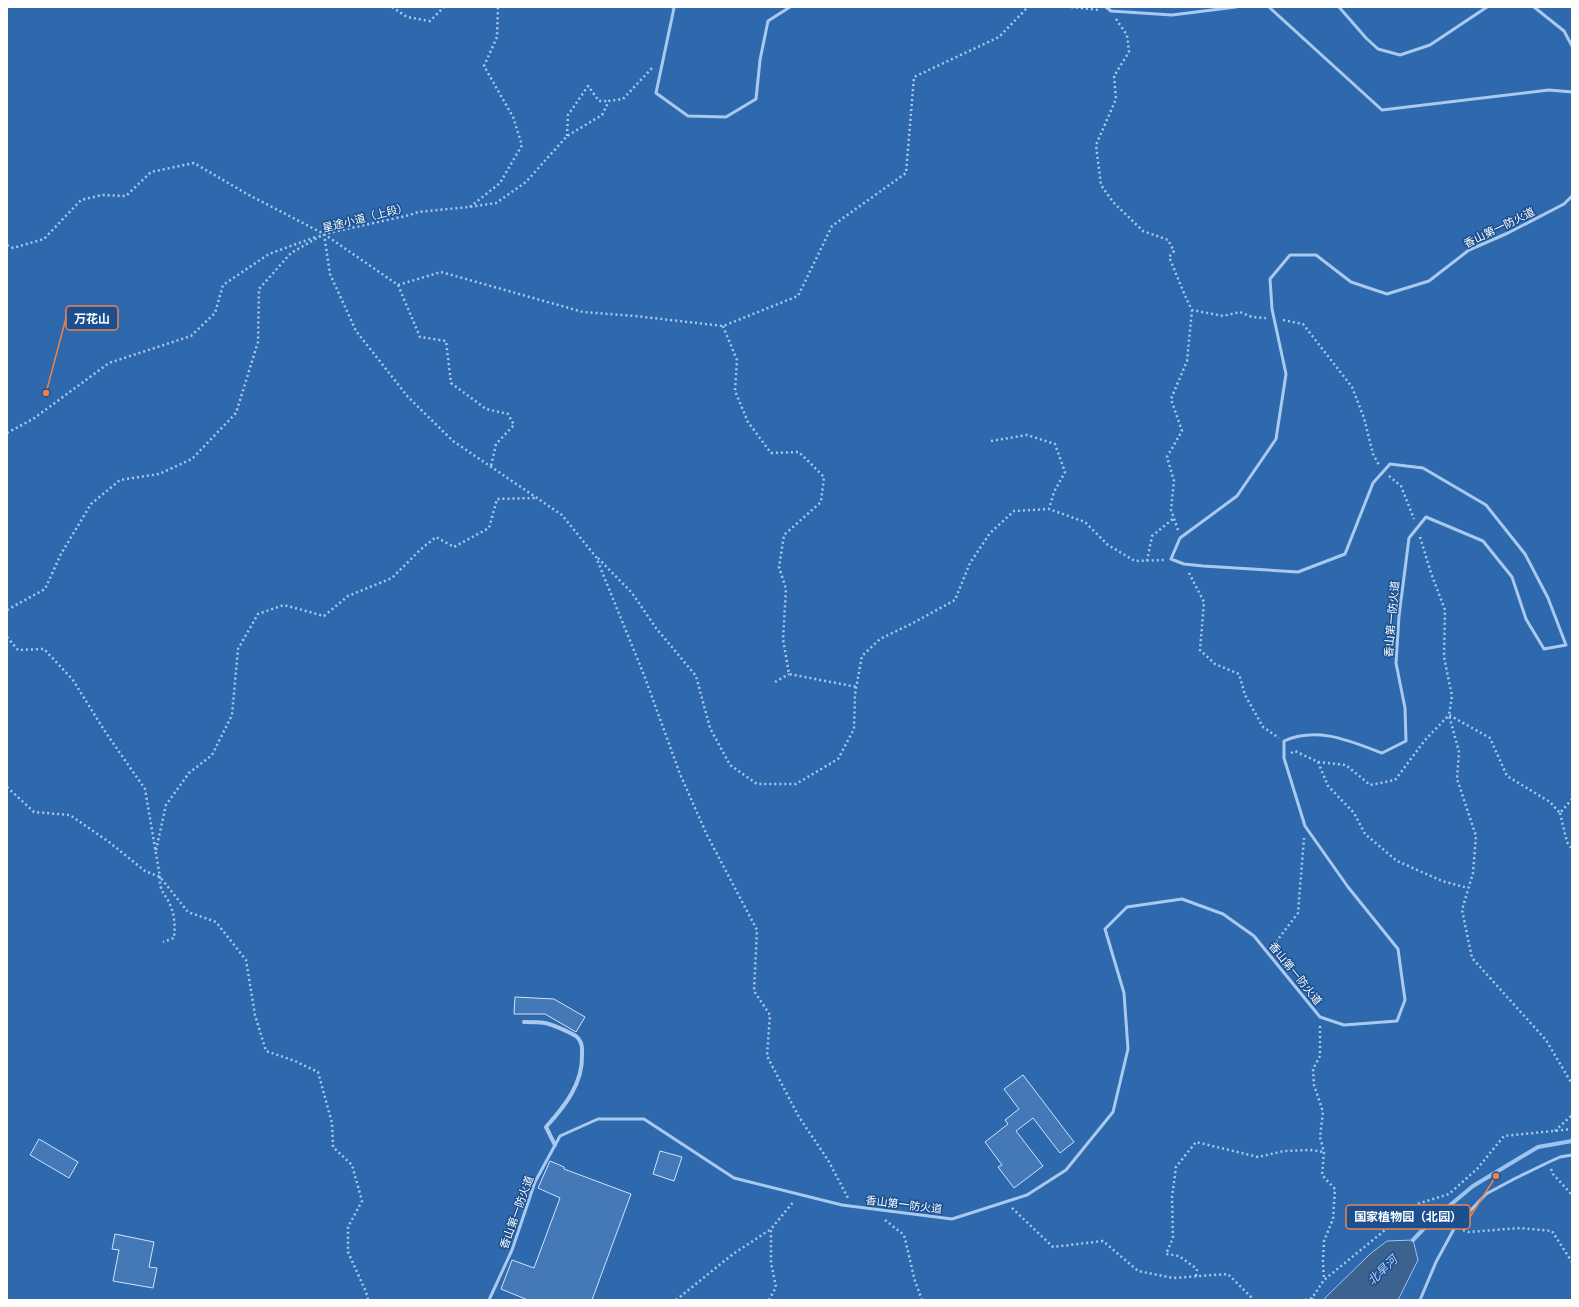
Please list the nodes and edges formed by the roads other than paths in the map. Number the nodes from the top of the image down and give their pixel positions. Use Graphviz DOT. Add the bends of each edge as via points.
graph roads {
  1 [pos="673,7"];
  2 [pos="678,7"];
  3 [pos="790,7"];
  4 [pos="1106,7"];
  5 [pos="1236,7"];
  6 [pos="1269,7"];
  7 [pos="1339,7"];
  8 [pos="1487,7"];
  9 [pos="1534,7"];
  10 [pos="1572,46"];
  11 [pos="1572,92"];
  12 [pos="1572,196"];
  13 [pos="524,1022"];
  14 [pos="555,1145"];
  15 [pos="1572,1155"];
  16 [pos="489,1300"];
  17 [pos="1420,1300"];
  1 -- 2 [label="lane"];
  1 -- 3 [label="lane" via="656,93 688,116 726,117 756,99 768,21"];
  4 -- 5 [label="lane" via="1111,11 1172,15"];
  6 -- 11 [label="lane" via="1382,110 1549,90"];
  7 -- 8 [label="lane" via="1378,49 1400,55 1430,45"];
  9 -- 10 [label="lane" via="1564,31"];
  12 -- 14 [label="lane, 香山第一防火道" via="1564,204 1508,234 1469,250 1429,281 1386,294 1351,282 1316,255 1290,255 1270,279 1286,374 1276,438 1238,496 1180,538 1171,559 1184,564 1298,572 1345,554 1372,483 1390,464 1423,468 1486,505 1525,554 1548,598 1566,645 1544,650 1526,619 1512,577 1483,541 1426,517 1409,538 1399,616 1396,663 1406,708 1406,741 1382,753 1323,734 1293,737 1284,741 1284,758 1305,826 1348,887 1398,949 1405,1000 1396,1021 1344,1025 1320,1018 1254,936 1223,914 1182,899 1127,907 1105,929 1124,993 1128,1049 1113,1112 1066,1170 1027,1195 952,1219 852,1206 734,1178 644,1119 598,1119 560,1136"];
  13 -- 14 [label="street" via="546,1023 577,1037 582,1044 580,1073 574,1091 561,1111 546,1127"];
  14 -- 16 [label="lane, 香山第一防火道" via="535,1182 512,1250"];
  15 -- 17 [label="lane" via="1548,1162 1486,1194 1455,1227 1436,1262"];
}
